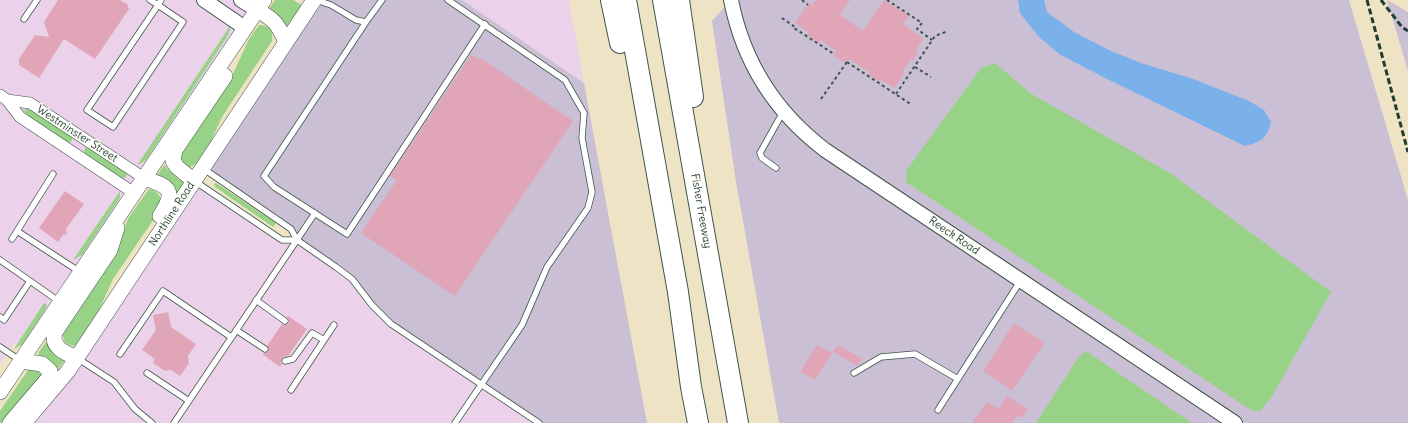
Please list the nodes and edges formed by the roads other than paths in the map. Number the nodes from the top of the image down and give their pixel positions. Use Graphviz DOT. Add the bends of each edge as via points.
graph roads {
  1 [pos="37,0"];
  2 [pos="150,0"];
  3 [pos="204,0"];
  4 [pos="241,0"];
  5 [pos="314,0"];
  6 [pos="382,0"];
  7 [pos="448,0"];
  8 [pos="611,0"];
  9 [pos="626,0"];
  10 [pos="663,0"];
  11 [pos="679,0"];
  12 [pos="731,0"];
  13 [pos="160,3"];
  14 [pos="260,5"];
  15 [pos="24,19"];
  16 [pos="366,22"];
  17 [pos="484,24"];
  18 [pos="241,33"];
  19 [pos="286,42"];
  20 [pos="4,97"];
  21 [pos="783,112"];
  22 [pos="82,137"];
  23 [pos="72,152"];
  24 [pos="202,168"];
  25 [pos="776,168"];
  26 [pos="53,174"];
  27 [pos="144,178"];
  28 [pos="194,180"];
  29 [pos="695,181"];
  30 [pos="658,184"];
  31 [pos="134,193"];
  32 [pos="122,210"];
  33 [pos="315,213"];
  34 [pos="17,231"];
  35 [pos="12,239"];
  36 [pos="297,240"];
  37 [pos="0,260"];
  38 [pos="81,272"];
  39 [pos="1021,280"];
  40 [pos="30,281"];
  41 [pos="256,300"];
  42 [pos="60,302"];
  43 [pos="111,305"];
  44 [pos="0,317"];
  45 [pos="285,321"];
  46 [pos="334,325"];
  47 [pos="236,330"];
  48 [pos="231,337"];
  49 [pos="324,340"];
  50 [pos="0,347"];
  51 [pos="265,349"];
  52 [pos="120,354"];
  53 [pos="77,358"];
  54 [pos="21,361"];
  55 [pos="285,361"];
  56 [pos="147,373"];
  57 [pos="854,373"];
  58 [pos="958,379"];
  59 [pos="481,384"];
  60 [pos="291,390"];
  61 [pos="0,392"];
  62 [pos="189,401"];
  63 [pos="938,410"];
  64 [pos="10,423"];
  65 [pos="24,423"];
  66 [pos="152,423"];
  67 [pos="174,423"];
  68 [pos="456,423"];
  69 [pos="539,423"];
  70 [pos="698,423"];
  71 [pos="738,423"];
  72 [pos="1235,423"];
  1 -- 15 [label="lane"];
  2 -- 13 [label="lane"];
  3 -- 18 [label="street"];
  4 -- 14 [label="street"];
  5 -- 16 [label="lane" via="331,5 356,20"];
  5 -- 19 [label="main road, Northline Road"];
  6 -- 16 [label="lane"];
  7 -- 17 [label="lane"];
  8 -- 30 [label="highway" via="633,108"];
  9 -- 30 [label="highway"];
  10 -- 29 [label="highway, Fisher Freeway"];
  11 -- 29 [label="highway" via="697,130"];
  12 -- 21 [label="street, Reeck Road" via="737,27 751,62 769,94"];
  13 -- 13 [label="lane" via="87,110 113,127 183,22"];
  14 -- 18 [label="main road"];
  14 -- 19 [label="main road" via="279,26"];
  16 -- 33 [label="lane" via="264,176 274,186"];
  17 -- 33 [label="lane" via="347,234"];
  17 -- 59 [label="lane" via="565,80 584,113 582,138 592,192 588,208 547,267 522,325"];
  18 -- 27 [label="main road"];
  18 -- 28 [label="main road" via="226,75 176,150 173,161"];
  19 -- 24 [label="main road, Northline Road"];
  20 -- 22 [label="street, Westminster Street" via="30,103"];
  20 -- 23 [label="street, Westminster Street" via="20,117"];
  21 -- 25 [label="lane" via="760,153 762,158"];
  21 -- 39 [label="street, Reeck Road" via="825,150"];
  22 -- 23 [label="street"];
  22 -- 27 [label="street, Westminster Street"];
  23 -- 31 [label="street, Westminster Street"];
  24 -- 28 [label="main road, Northline Road"];
  24 -- 36 [label="lane" via="291,229"];
  26 -- 34 [label="lane"];
  27 -- 31 [label="main road"];
  27 -- 43 [label="main road" via="165,187 170,195 169,201 116,282"];
  28 -- 36 [label="lane" via="282,240"];
  28 -- 43 [label="main road, Northline Road"];
  29 -- 71 [label="highway, Fisher Freeway"];
  30 -- 70 [label="highway"];
  31 -- 32 [label="main road"];
  32 -- 38 [label="main road"];
  32 -- 53 [label="main road" via="110,250 53,337 56,346"];
  33 -- 36 [label="lane"];
  34 -- 35 [label="lane"];
  34 -- 38 [label="lane"];
  36 -- 41 [label="lane"];
  36 -- 59 [label="lane" via="352,280 391,324"];
  37 -- 40 [label="lane"];
  38 -- 42 [label="main road"];
  39 -- 58 [label="lane"];
  39 -- 72 [label="street, Reeck Road"];
  40 -- 42 [label="lane"];
  40 -- 44 [label="lane" via="4,320"];
  41 -- 45 [label="lane"];
  41 -- 47 [label="lane"];
  42 -- 54 [label="main road"];
  43 -- 53 [label="main road, Northline Road"];
  46 -- 49 [label="lane"];
  47 -- 48 [label="lane"];
  47 -- 51 [label="lane"];
  48 -- 52 [label="lane" via="163,291"];
  48 -- 62 [label="lane"];
  49 -- 55 [label="lane" via="312,333 306,335 293,359"];
  49 -- 60 [label="lane"];
  50 -- 54 [label="lane"];
  53 -- 65 [label="main road, Northline Road"];
  53 -- 66 [label="lane" via="114,382 135,409"];
  54 -- 61 [label="main road"];
  54 -- 64 [label="main road" via="42,364 51,375"];
  56 -- 62 [label="lane"];
  57 -- 58 [label="lane" via="881,357 915,354"];
  58 -- 63 [label="lane"];
  59 -- 68 [label="lane"];
  59 -- 69 [label="lane"];
  62 -- 67 [label="lane"];
}
